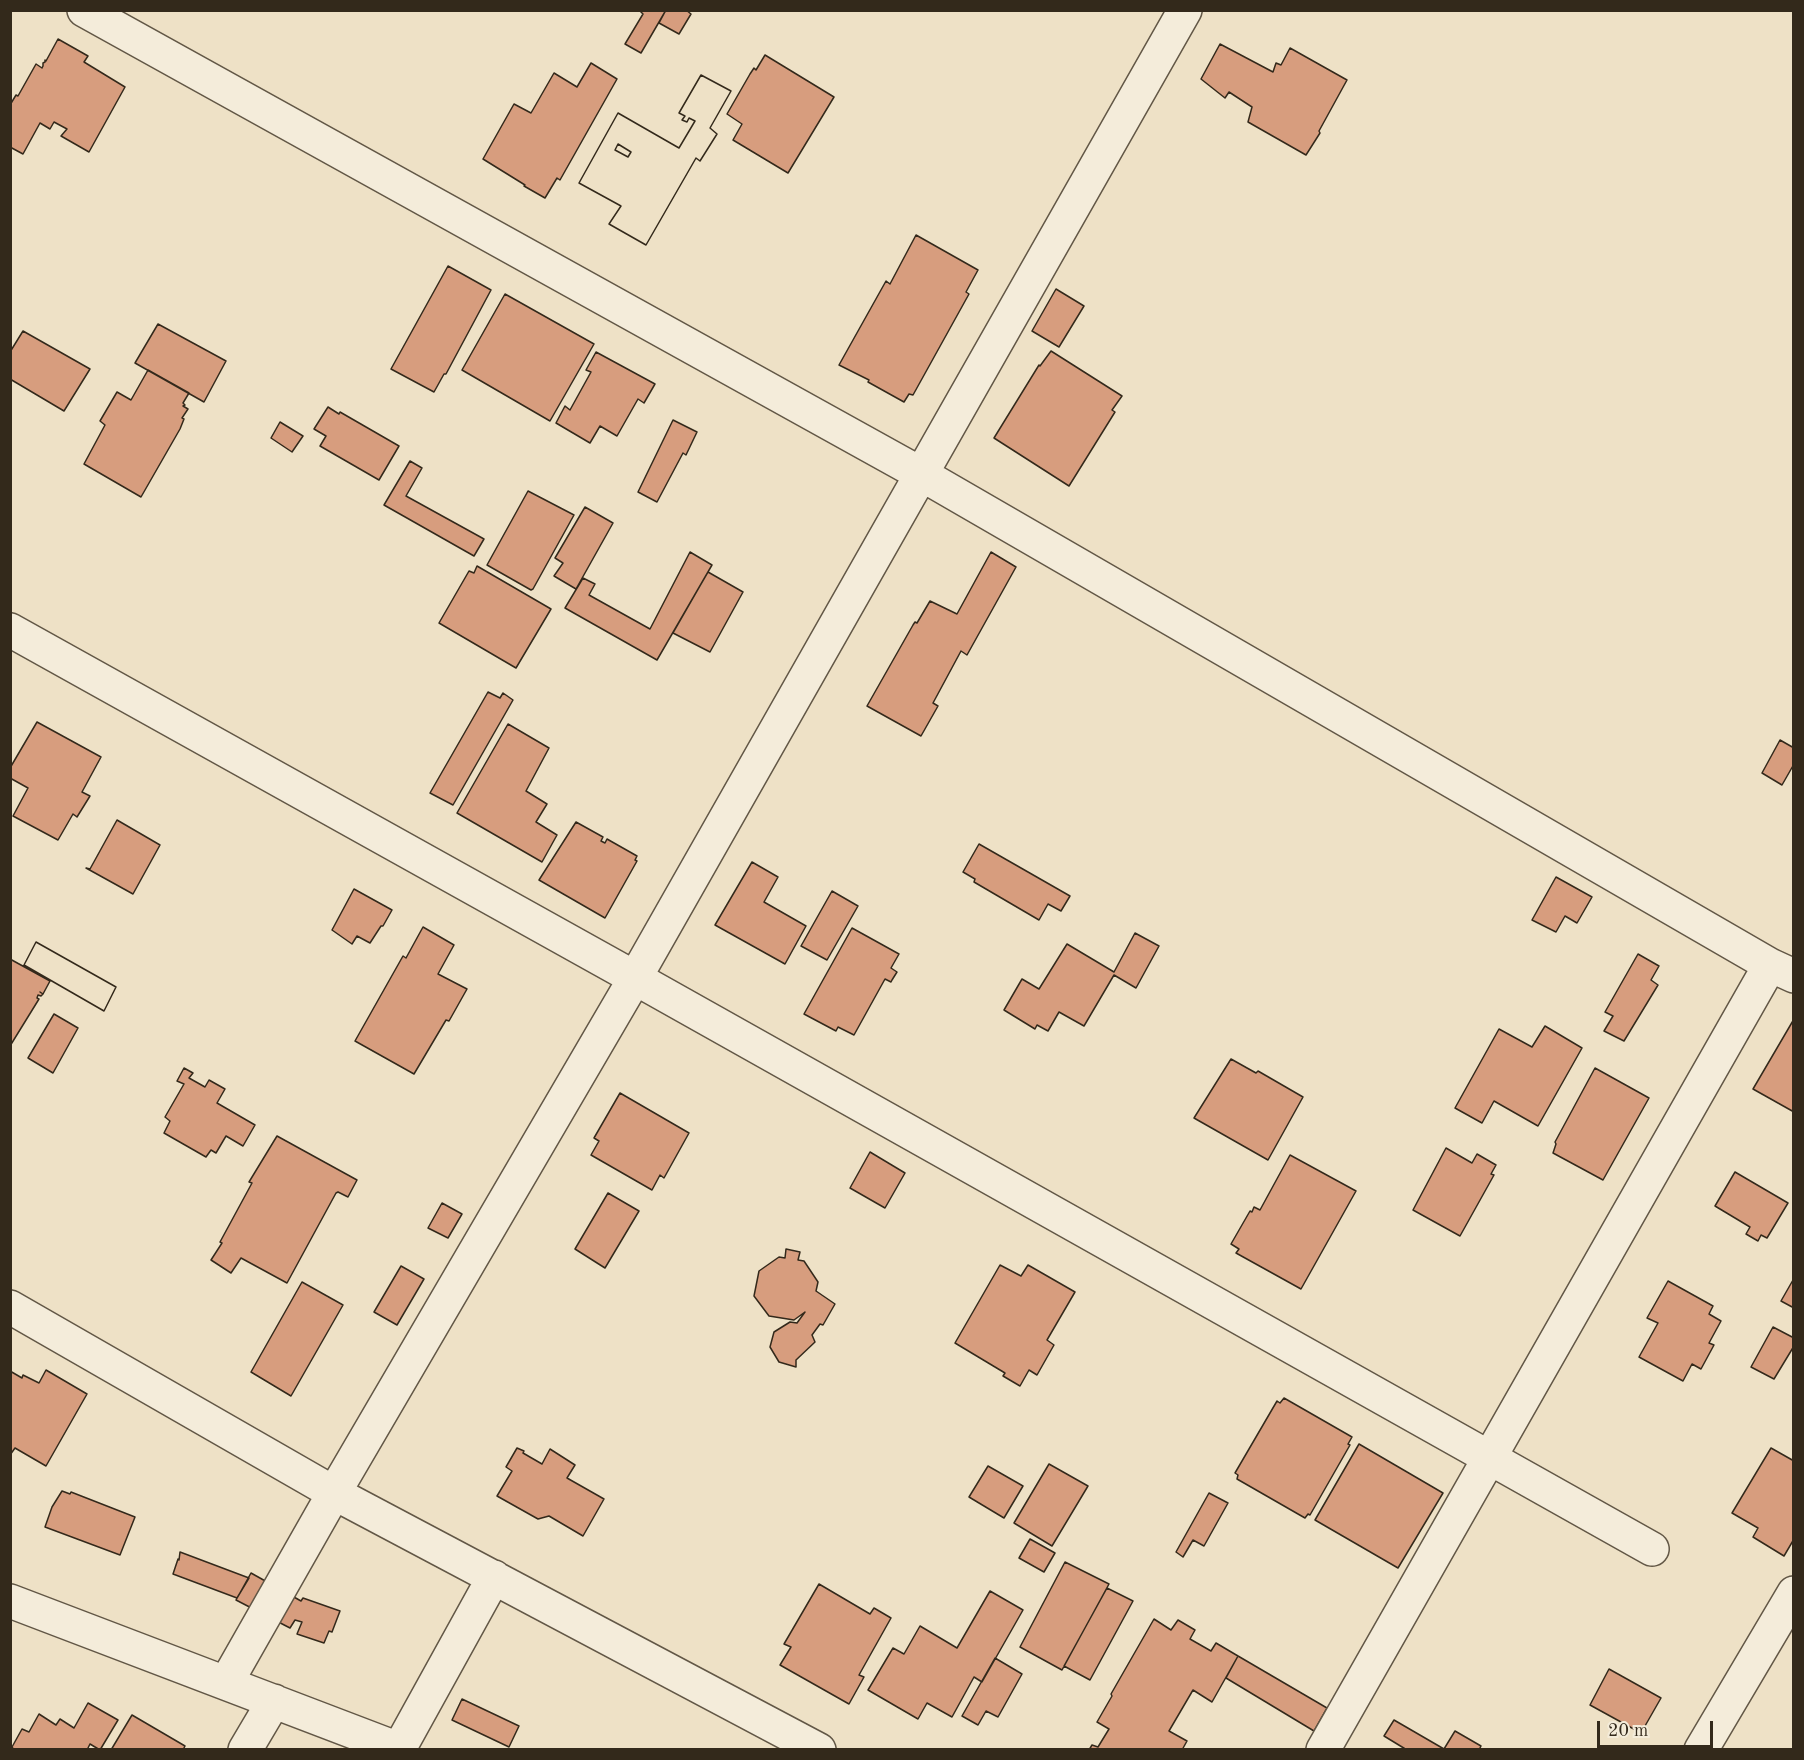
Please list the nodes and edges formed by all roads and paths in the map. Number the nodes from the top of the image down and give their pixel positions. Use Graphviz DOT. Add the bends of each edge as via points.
graph roads {
  1 [pos="84,10"];
  2 [pos="1185,10"];
  3 [pos="921,474"];
  4 [pos="10,630"];
  5 [pos="1782,970"];
  6 [pos="635,978"];
  7 [pos="10,1307"];
  8 [pos="1490,1457"];
  9 [pos="334,1493"];
  10 [pos="1652,1549"];
  11 [pos="494,1577"];
  12 [pos="1794,1593"];
  13 [pos="10,1601"];
  14 [pos="226,1683"];
  15 [pos="274,1701"];
  16 [pos="245,1749"];
  17 [pos="400,1749"];
  18 [pos="819,1749"];
  19 [pos="1323,1749"];
  20 [pos="1701,1749"];
  1 -- 3 [label="street"];
  2 -- 3 [label="street"];
  3 -- 5 [label="street"];
  3 -- 6 [label="street"];
  4 -- 6 [label="street"];
  5 -- 8 [label="street"];
  6 -- 8 [label="street"];
  6 -- 9 [label="street"];
  7 -- 9 [label="street"];
  8 -- 10 [label="street"];
  8 -- 19 [label="street"];
  9 -- 11 [label="street"];
  9 -- 14 [label="street"];
  11 -- 17 [label="street"];
  11 -- 18 [label="street"];
  12 -- 20 [label="street"];
  13 -- 14 [label="street"];
  14 -- 15 [label="street"];
  15 -- 16 [label="street"];
  15 -- 17 [label="street"];
}
